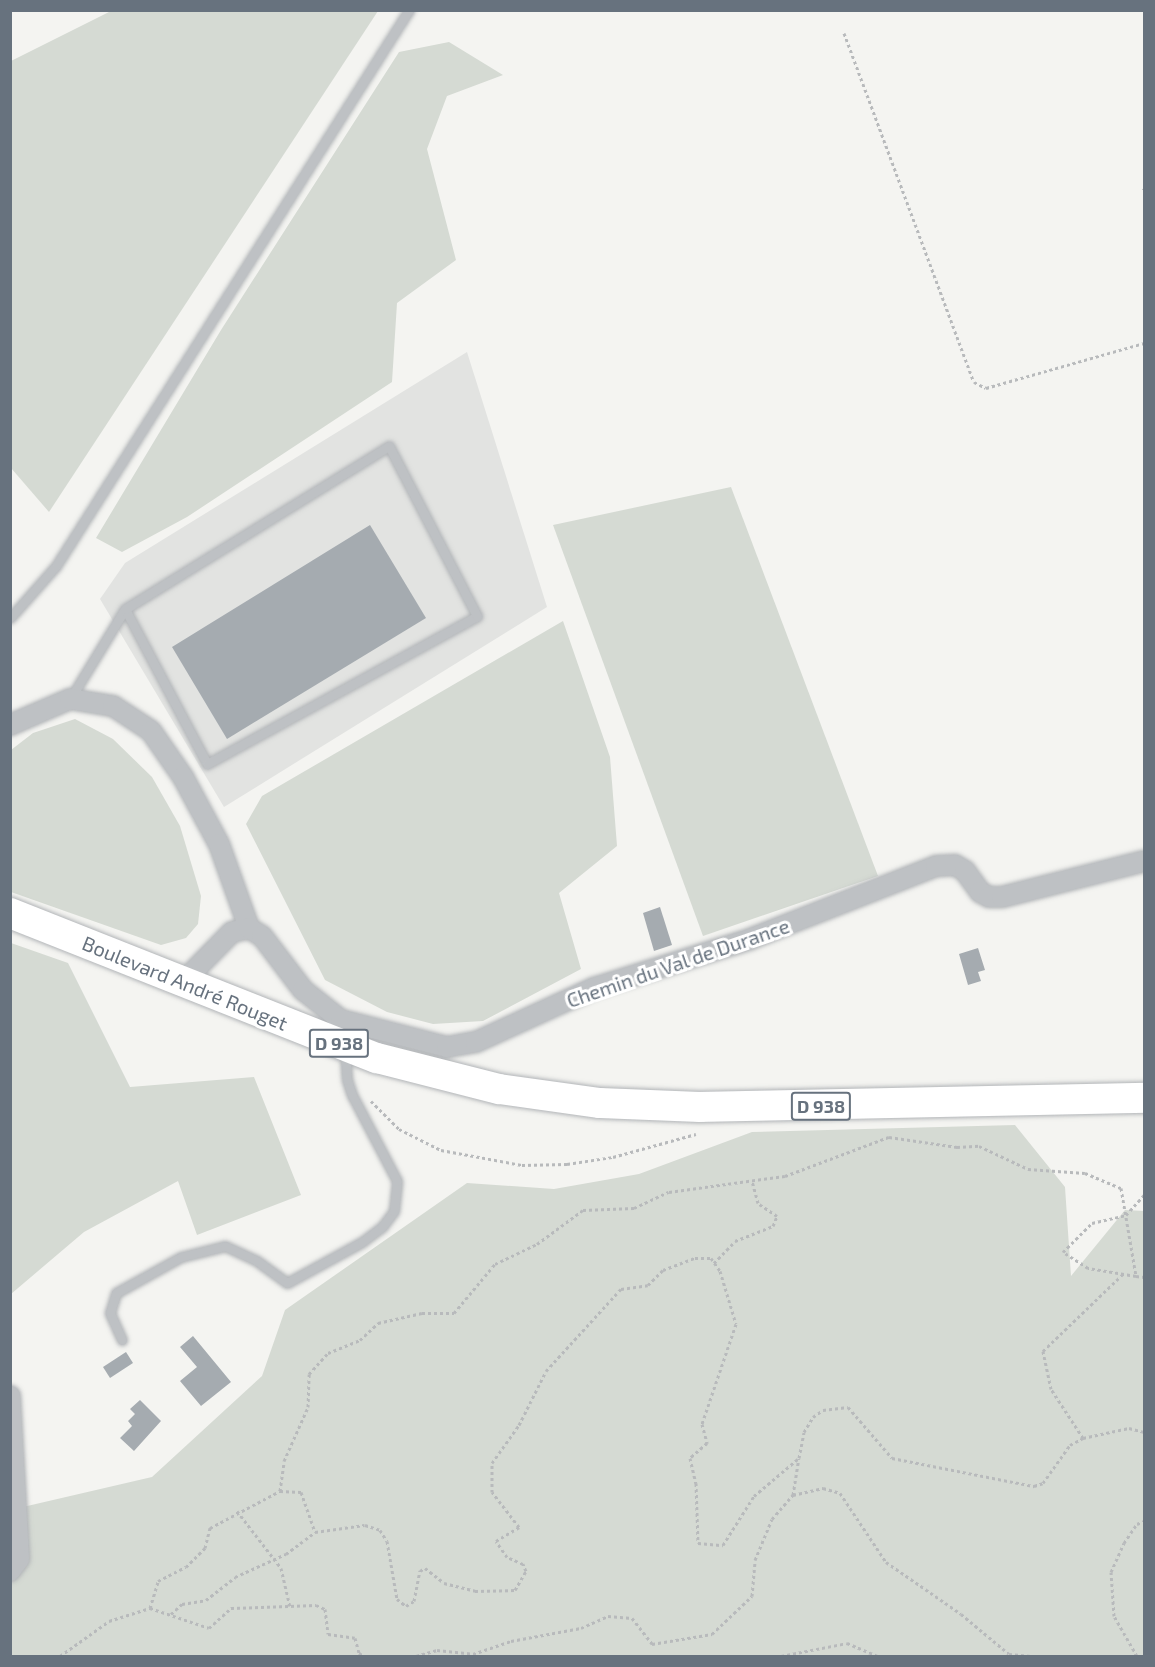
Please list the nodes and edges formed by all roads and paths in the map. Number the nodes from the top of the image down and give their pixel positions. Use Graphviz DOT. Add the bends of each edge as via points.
graph roads {
  1 [pos="409,10"];
  2 [pos="844,33"];
  3 [pos="1144,343"];
  4 [pos="125,609"];
  5 [pos="10,618"];
  6 [pos="70,699"];
  7 [pos="10,725"];
  8 [pos="1144,861"];
  9 [pos="10,913"];
  10 [pos="249,928"];
  11 [pos="183,982"];
  12 [pos="345,1046"];
  13 [pos="347,1080"];
  14 [pos="1144,1098"];
  15 [pos="696,1134"];
  16 [pos="752,1181"];
  17 [pos="1144,1195"];
  18 [pos="1125,1215"];
  19 [pos="714,1263"];
  20 [pos="1123,1274"];
  21 [pos="1136,1276"];
  22 [pos="1144,1277"];
  23 [pos="122,1340"];
  24 [pos="10,1396"];
  25 [pos="1144,1432"];
  26 [pos="1083,1438"];
  27 [pos="799,1458"];
  28 [pos="280,1491"];
  29 [pos="793,1495"];
  30 [pos="237,1511"];
  31 [pos="1144,1521"];
  32 [pos="315,1532"];
  33 [pos="274,1557"];
  34 [pos="10,1570"];
  35 [pos="290,1606"];
  36 [pos="150,1608"];
  37 [pos="171,1614"];
  38 [pos="60,1656"];
  39 [pos="364,1656"];
  40 [pos="416,1656"];
  41 [pos="781,1656"];
  42 [pos="877,1656"];
  43 [pos="1031,1656"];
  44 [pos="1137,1656"];
  1 -- 5 [label="lane" via="56,567"];
  2 -- 3 [label="path" via="974,382 986,388"];
  4 -- 4 [label="lane" via="207,764 477,616 389,446"];
  4 -- 6 [label="lane"];
  6 -- 7 [label="street"];
  6 -- 10 [label="street" via="113,706 151,731 183,777 219,844"];
  8 -- 10 [label="street, Chemin du Val de Durance" via="1002,897 980,892 965,871 955,865 936,866 750,939 594,988 476,1042 447,1047 341,1020 303,990 262,936"];
  9 -- 11 [label="main road, Boulevard André Rouget / D 938"];
  10 -- 11 [label="street" via="232,932"];
  11 -- 12 [label="main road, Boulevard André Rouget / D 938"];
  12 -- 13 [label="lane"];
  12 -- 14 [label="main road, Boulevard André Rouget / D 938" via="428,1074 600,1103 700,1107"];
  13 -- 15 [label="path" via="399,1129 441,1150 482,1159 522,1165 567,1164 614,1157"];
  13 -- 23 [label="lane" via="397,1181 394,1211 382,1227 287,1283 256,1261 225,1246 182,1257 116,1293 110,1313"];
  16 -- 18 [label="path" via="816,1166 889,1137 957,1148 979,1146 1028,1169 1085,1173 1121,1188"];
  16 -- 19 [label="path" via="758,1203 777,1216 773,1226 735,1241"];
  16 -- 28 [label="path" via="669,1192 634,1208 583,1210 537,1244 495,1264 454,1313 422,1313 378,1323 360,1340 328,1353 309,1374 308,1407 284,1461"];
  17 -- 18 [label="path"];
  18 -- 20 [label="path" via="1092,1223 1063,1252 1088,1268"];
  18 -- 21 [label="path"];
  19 -- 27 [label="path" via="736,1324 702,1424 707,1443 690,1458 696,1483 698,1543 723,1545 753,1496"];
  19 -- 32 [label="path" via="711,1258 694,1258 663,1270 648,1285 621,1289 546,1371 519,1425 492,1463 492,1492 519,1527 496,1541 507,1557 523,1564 526,1571 515,1590 475,1591 444,1583 425,1568 420,1571 414,1601 406,1606 397,1599 387,1541 380,1530 365,1525"];
  20 -- 21 [label="path"];
  20 -- 26 [label="path" via="1043,1351 1051,1389"];
  21 -- 22 [label="path"];
  24 -- 34 [label="street" via="19,1559"];
  25 -- 26 [label="path" via="1129,1428"];
  26 -- 27 [label="path" via="1070,1446 1043,1483 1034,1486 892,1458 848,1407 837,1407 813,1417 804,1432"];
  27 -- 29 [label="path"];
  28 -- 30 [label="path"];
  28 -- 32 [label="path" via="301,1492"];
  29 -- 40 [label="path" via="772,1519 755,1560 752,1596 712,1634 652,1644 632,1618 608,1616 581,1628 530,1641 511,1641 473,1654 437,1650"];
  29 -- 43 [label="path" via="824,1488 840,1493 886,1562 961,1614 1009,1654"];
  30 -- 33 [label="path"];
  30 -- 36 [label="path" via="210,1528 205,1548 186,1567 158,1581"];
  31 -- 44 [label="path" via="1137,1524 1124,1543 1112,1572 1114,1616"];
  32 -- 33 [label="path" via="286,1554"];
  33 -- 35 [label="path" via="281,1568"];
  33 -- 37 [label="path" via="235,1577 206,1600 182,1604"];
  35 -- 37 [label="path" via="231,1608 209,1628"];
  35 -- 39 [label="path" via="325,1609 328,1634 355,1638 358,1653"];
  36 -- 37 [label="path"];
  36 -- 38 [label="path" via="109,1621"];
  41 -- 42 [label="path" via="847,1643"];
}
